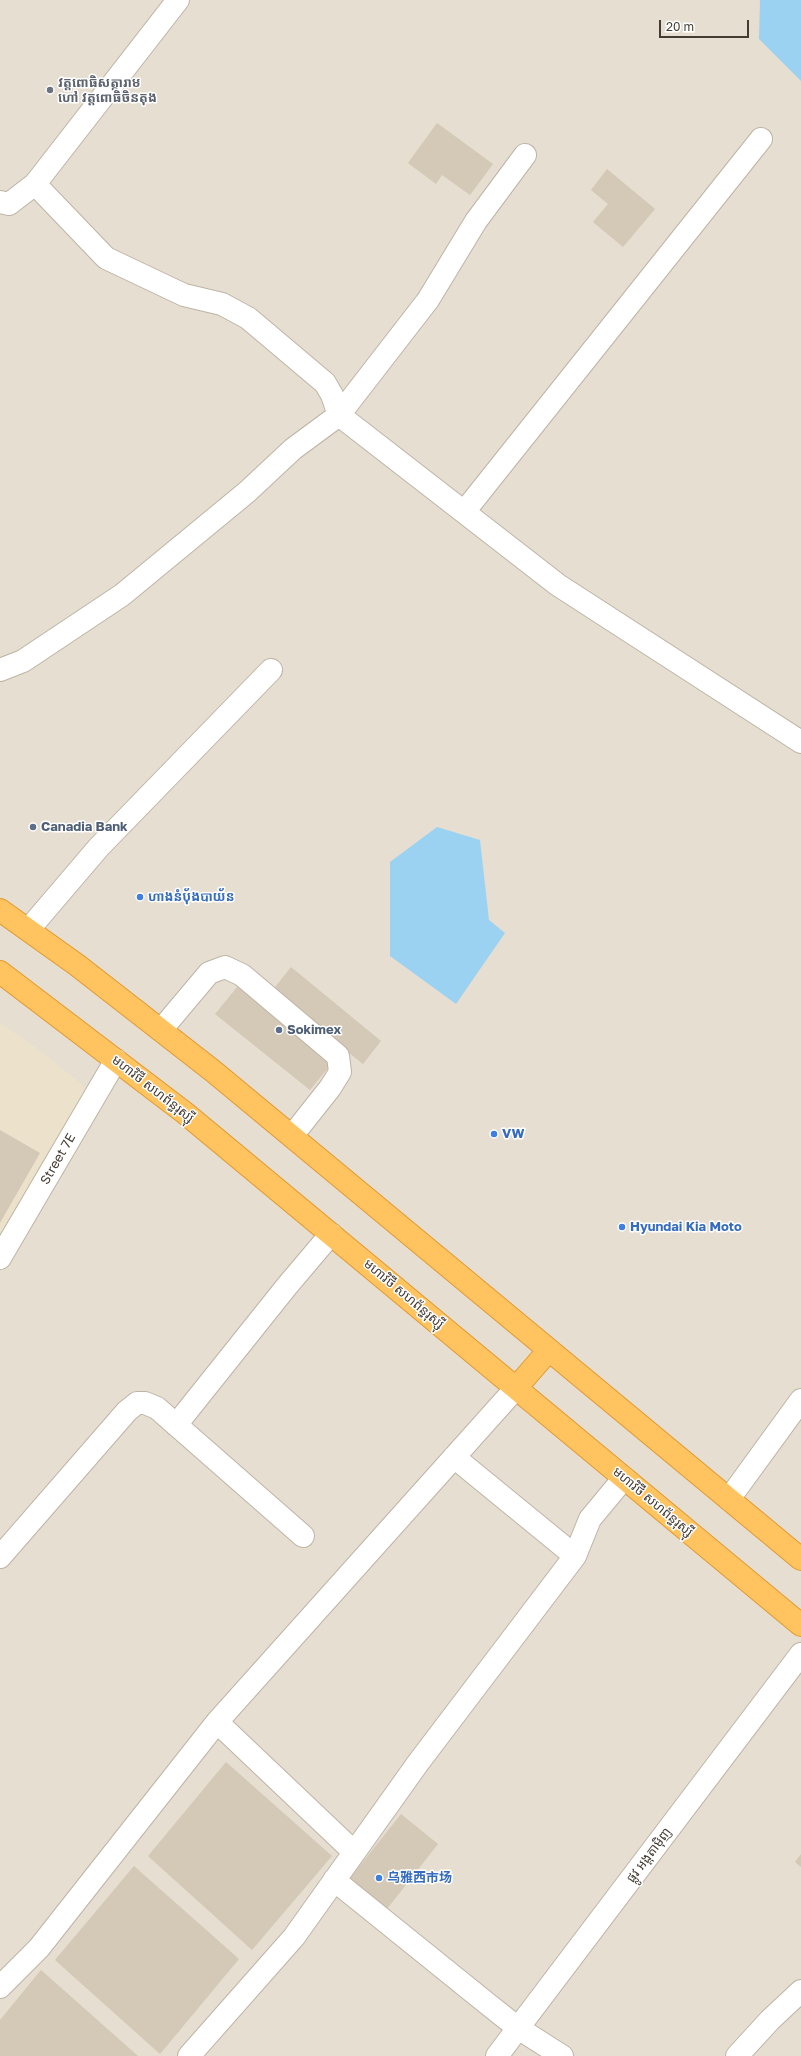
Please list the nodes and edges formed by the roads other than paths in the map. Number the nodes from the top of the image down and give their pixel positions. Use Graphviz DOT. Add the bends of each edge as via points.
graph roads {
  1 [pos="178,0"];
  2 [pos="761,139"];
  3 [pos="525,155"];
  4 [pos="35,184"];
  5 [pos="0,202"];
  6 [pos="339,415"];
  7 [pos="464,512"];
  8 [pos="0,670"];
  9 [pos="271,670"];
  10 [pos="801,742"];
  11 [pos="0,910"];
  12 [pos="29,929"];
  13 [pos="1,975"];
  14 [pos="162,1030"];
  15 [pos="116,1060"];
  16 [pos="292,1136"];
  17 [pos="331,1234"];
  18 [pos="0,1258"];
  19 [pos="549,1350"];
  20 [pos="516,1388"];
  21 [pos="801,1400"];
  22 [pos="176,1425"];
  23 [pos="454,1457"];
  24 [pos="624,1478"];
  25 [pos="729,1499"];
  26 [pos="303,1536"];
  27 [pos="575,1556"];
  28 [pos="0,1557"];
  29 [pos="801,1559"];
  30 [pos="801,1625"];
  31 [pos="801,1654"];
  32 [pos="217,1722"];
  33 [pos="354,1852"];
  34 [pos="334,1880"];
  35 [pos="0,1987"];
  36 [pos="801,1991"];
  37 [pos="518,2028"];
  38 [pos="189,2056"];
  39 [pos="497,2056"];
  40 [pos="562,2056"];
  41 [pos="737,2056"];
  1 -- 4 [label="street"];
  2 -- 7 [label="street"];
  3 -- 6 [label="street" via="476,221 428,300"];
  4 -- 5 [label="street" via="9,204"];
  4 -- 6 [label="street" via="106,258 184,295 222,304 248,318 325,383 332,394"];
  6 -- 7 [label="street"];
  6 -- 8 [label="street" via="293,449 247,492 122,595 23,661"];
  7 -- 10 [label="street" via="558,585"];
  9 -- 12 [label="street" via="99,847"];
  11 -- 12 [label="highway"];
  12 -- 14 [label="highway"];
  13 -- 15 [label="highway, មហាវិថី សហព័ន្ធរុស្ស៊ី"];
  14 -- 16 [label="highway"];
  14 -- 16 [label="street" via="209,973 225,967 242,975 338,1056 340,1072"];
  15 -- 17 [label="highway, មហាវិថី សហព័ន្ធរុស្ស៊ី" via="185,1113"];
  15 -- 18 [label="street, Street 7E"];
  16 -- 19 [label="highway"];
  17 -- 20 [label="highway, មហាវិថី សហព័ន្ធរុស្ស៊ី"];
  17 -- 22 [label="street" via="286,1286"];
  19 -- 20 [label="highway"];
  19 -- 25 [label="highway"];
  20 -- 23 [label="street"];
  20 -- 24 [label="highway, មហាវិថី សហព័ន្ធរុស្ស៊ី"];
  21 -- 25 [label="street"];
  22 -- 26 [label="street"];
  22 -- 28 [label="street" via="157,1408 146,1403 137,1403 127,1411"];
  23 -- 27 [label="street"];
  23 -- 32 [label="street"];
  24 -- 27 [label="street" via="590,1519"];
  24 -- 30 [label="highway, មហាវិថី សហព័ន្ធរុស្ស៊ី"];
  25 -- 29 [label="highway"];
  27 -- 33 [label="street"];
  31 -- 37 [label="street, ផ្លូវ អង្តតាម៉ិញ"];
  32 -- 33 [label="street"];
  32 -- 35 [label="street" via="39,1948"];
  33 -- 34 [label="street"];
  34 -- 37 [label="street"];
  34 -- 38 [label="street" via="294,1937"];
  36 -- 41 [label="street"];
  37 -- 39 [label="street, ផ្លូវ អង្តតាម៉ិញ"];
  37 -- 40 [label="street"];
}
